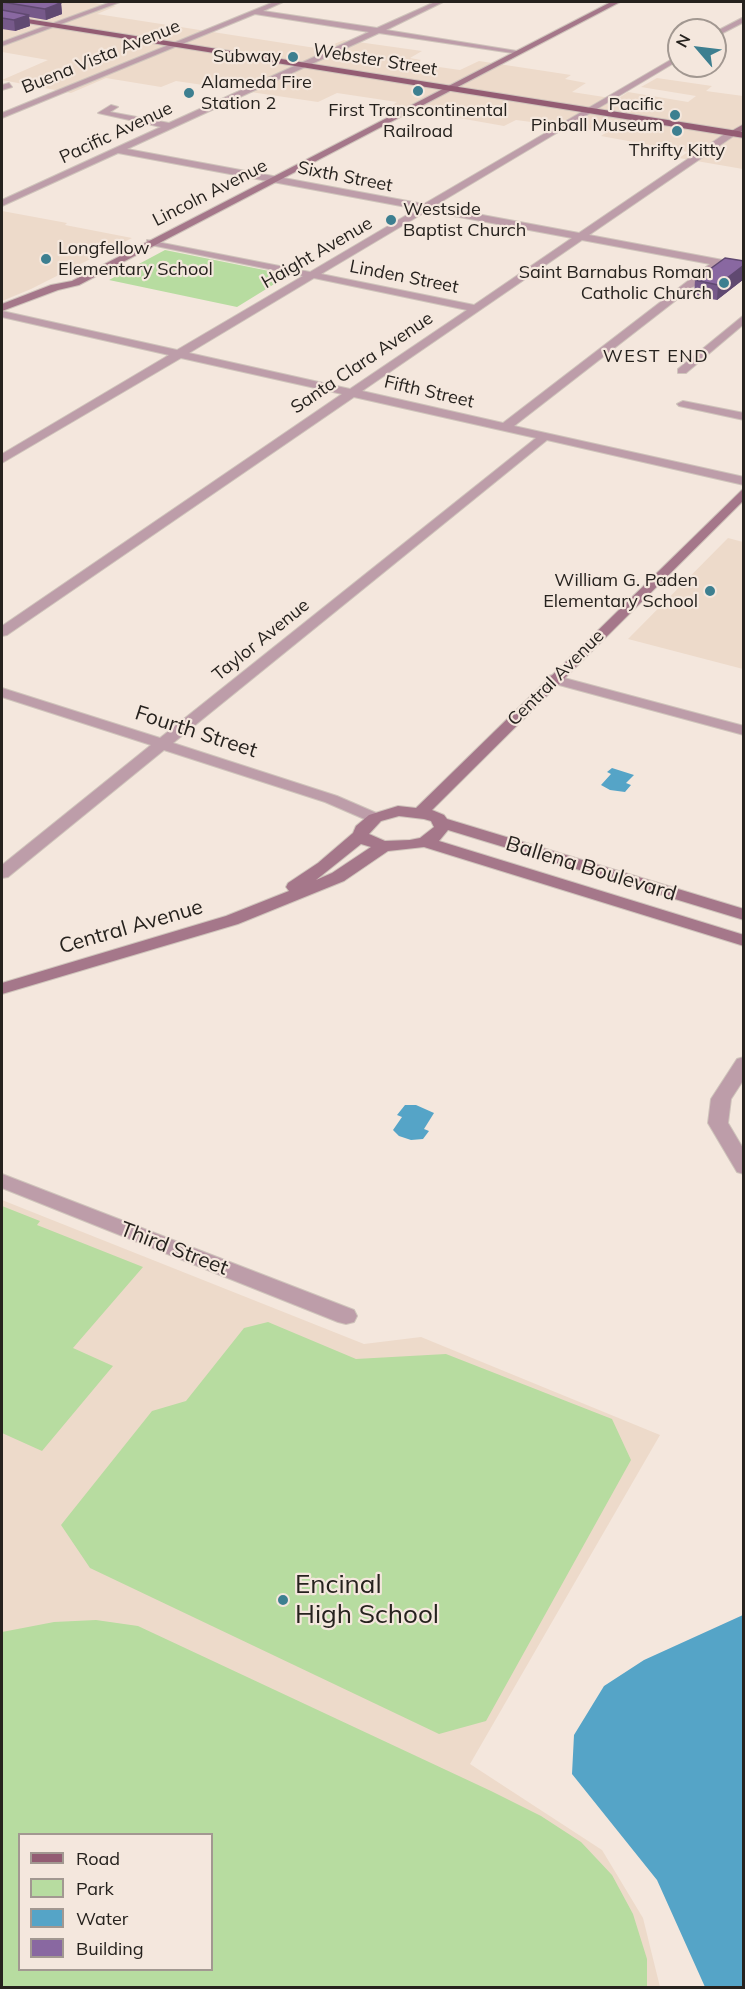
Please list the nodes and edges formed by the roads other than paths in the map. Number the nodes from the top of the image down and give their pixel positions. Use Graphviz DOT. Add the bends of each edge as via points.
graph roads {
  1 [pos="116,2"];
  2 [pos="279,2"];
  3 [pos="440,2"];
  4 [pos="616,2"];
  5 [pos="254,12"];
  6 [pos="2,17"];
  7 [pos="744,19"];
  8 [pos="54,25"];
  9 [pos="727,29"];
  10 [pos="379,30"];
  11 [pos="2,44"];
  12 [pos="175,44"];
  13 [pos="519,52"];
  14 [pos="667,64"];
  15 [pos="302,65"];
  16 [pos="449,88"];
  17 [pos="9,104"];
  18 [pos="26,106"];
  19 [pos="114,107"];
  20 [pos="590,111"];
  21 [pos="2,116"];
  22 [pos="170,126"];
  23 [pos="744,126"];
  24 [pos="732,133"];
  25 [pos="744,135"];
  26 [pos="117,150"];
  27 [pos="272,180"];
  28 [pos="2,203"];
  29 [pos="425,209"];
  30 [pos="578,238"];
  31 [pos="151,242"];
  32 [pos="718,262"];
  33 [pos="744,267"];
  34 [pos="312,275"];
  35 [pos="75,283"];
  36 [pos="43,292"];
  37 [pos="2,308"];
  38 [pos="474,308"];
  39 [pos="5,317"];
  40 [pos="744,318"];
  41 [pos="2,324"];
  42 [pos="180,353"];
  43 [pos="682,371"];
  44 [pos="351,392"];
  45 [pos="683,404"];
  46 [pos="744,417"];
  47 [pos="506,427"];
  48 [pos="545,436"];
  49 [pos="2,459"];
  50 [pos="744,481"];
  51 [pos="744,492"];
  52 [pos="2,632"];
  53 [pos="553,679"];
  54 [pos="2,692"];
  55 [pos="744,732"];
  56 [pos="164,744"];
  57 [pos="420,813"];
  58 [pos="375,818"];
  59 [pos="440,822"];
  60 [pos="361,835"];
  61 [pos="425,842"];
  62 [pos="384,846"];
  63 [pos="2,873"];
  64 [pos="271,902"];
  65 [pos="744,915"];
  66 [pos="744,941"];
  67 [pos="2,989"];
  68 [pos="744,1063"];
  69 [pos="744,1167"];
  70 [pos="2,1181"];
  71 [pos="346,1316"];
  1 -- 8 [label="street"];
  2 -- 5 [label="street, Buena Vista Avenue"];
  3 -- 10 [label="street, Pacific Avenue"];
  4 -- 13 [label="street, Lincoln Avenue"];
  5 -- 10 [label="street"];
  5 -- 12 [label="street, Buena Vista Avenue"];
  6 -- 8 [label="main road, Webster Street"];
  7 -- 9 [label="street"];
  8 -- 11 [label="street"];
  8 -- 12 [label="main road, Webster Street"];
  10 -- 13 [label="street"];
  10 -- 15 [label="street, Pacific Avenue"];
  12 -- 15 [label="main road, Webster Street"];
  12 -- 18 [label="street, Buena Vista Avenue"];
  13 -- 16 [label="street, Lincoln Avenue"];
  14 -- 20 [label="street, Haight Avenue"];
  15 -- 16 [label="main road, Webster Street"];
  15 -- 22 [label="street, Pacific Avenue"];
  16 -- 20 [label="main road, Webster Street"];
  16 -- 27 [label="street, Lincoln Avenue"];
  17 -- 18 [label="street"];
  18 -- 21 [label="street, Buena Vista Avenue"];
  19 -- 22 [label="street" via="102,113"];
  20 -- 24 [label="main road, Webster Street"];
  20 -- 29 [label="street, Haight Avenue"];
  22 -- 26 [label="street, Pacific Avenue"];
  23 -- 24 [label="street, Santa Clara Avenue"];
  24 -- 25 [label="main road, Webster Street"];
  24 -- 30 [label="street, Santa Clara Avenue"];
  26 -- 27 [label="street, Sixth Street"];
  26 -- 28 [label="street, Pacific Avenue"];
  27 -- 29 [label="street, Sixth Street"];
  27 -- 31 [label="street, Lincoln Avenue"];
  29 -- 30 [label="street, Sixth Street"];
  29 -- 34 [label="street, Haight Avenue"];
  30 -- 32 [label="street, Sixth Street"];
  30 -- 38 [label="street, Santa Clara Avenue"];
  31 -- 34 [label="street, Linden Street"];
  31 -- 35 [label="street, Lincoln Avenue"];
  32 -- 33 [label="street, Sixth Street"];
  32 -- 47 [label="street"];
  34 -- 38 [label="street, Linden Street"];
  34 -- 42 [label="street, Haight Avenue"];
  35 -- 36 [label="street, Lincoln Avenue"];
  35 -- 39 [label="street, Lincoln Avenue" via="69,290"];
  36 -- 37 [label="street, Lincoln Avenue"];
  36 -- 39 [label="street"];
  38 -- 44 [label="street, Santa Clara Avenue"];
  39 -- 41 [label="street, Lincoln Avenue"];
  39 -- 42 [label="street, Fifth Street"];
  40 -- 43 [label="street"];
  42 -- 44 [label="street, Fifth Street"];
  42 -- 49 [label="street, Haight Avenue"];
  44 -- 47 [label="street, Fifth Street"];
  44 -- 52 [label="street, Santa Clara Avenue"];
  45 -- 46 [label="street"];
  47 -- 48 [label="street, Fifth Street"];
  48 -- 50 [label="street, Fifth Street"];
  48 -- 56 [label="street, Taylor Avenue"];
  51 -- 53 [label="street, Central Avenue"];
  53 -- 55 [label="street"];
  53 -- 57 [label="street, Central Avenue"];
  54 -- 56 [label="street, Fourth Street"];
  56 -- 58 [label="street, Fourth Street" via="331,799"];
  56 -- 63 [label="street, Taylor Avenue"];
  57 -- 58 [label="street" via="399,811"];
  57 -- 59 [label="street, Ballena Boulevard"];
  58 -- 60 [label="street, Central Avenue" via="362,829"];
  59 -- 61 [label="street" via="437,835"];
  59 -- 65 [label="street, Ballena Boulevard"];
  60 -- 62 [label="street"];
  60 -- 64 [label="street, Central Avenue" via="324,867"];
  61 -- 62 [label="street"];
  61 -- 66 [label="street, Ballena Boulevard"];
  62 -- 64 [label="street, Central Avenue" via="338,877"];
  64 -- 67 [label="street, Central Avenue" via="192,933"];
  68 -- 69 [label="street" via="722,1099 718,1123"];
  70 -- 71 [label="street, Third Street"];
}
